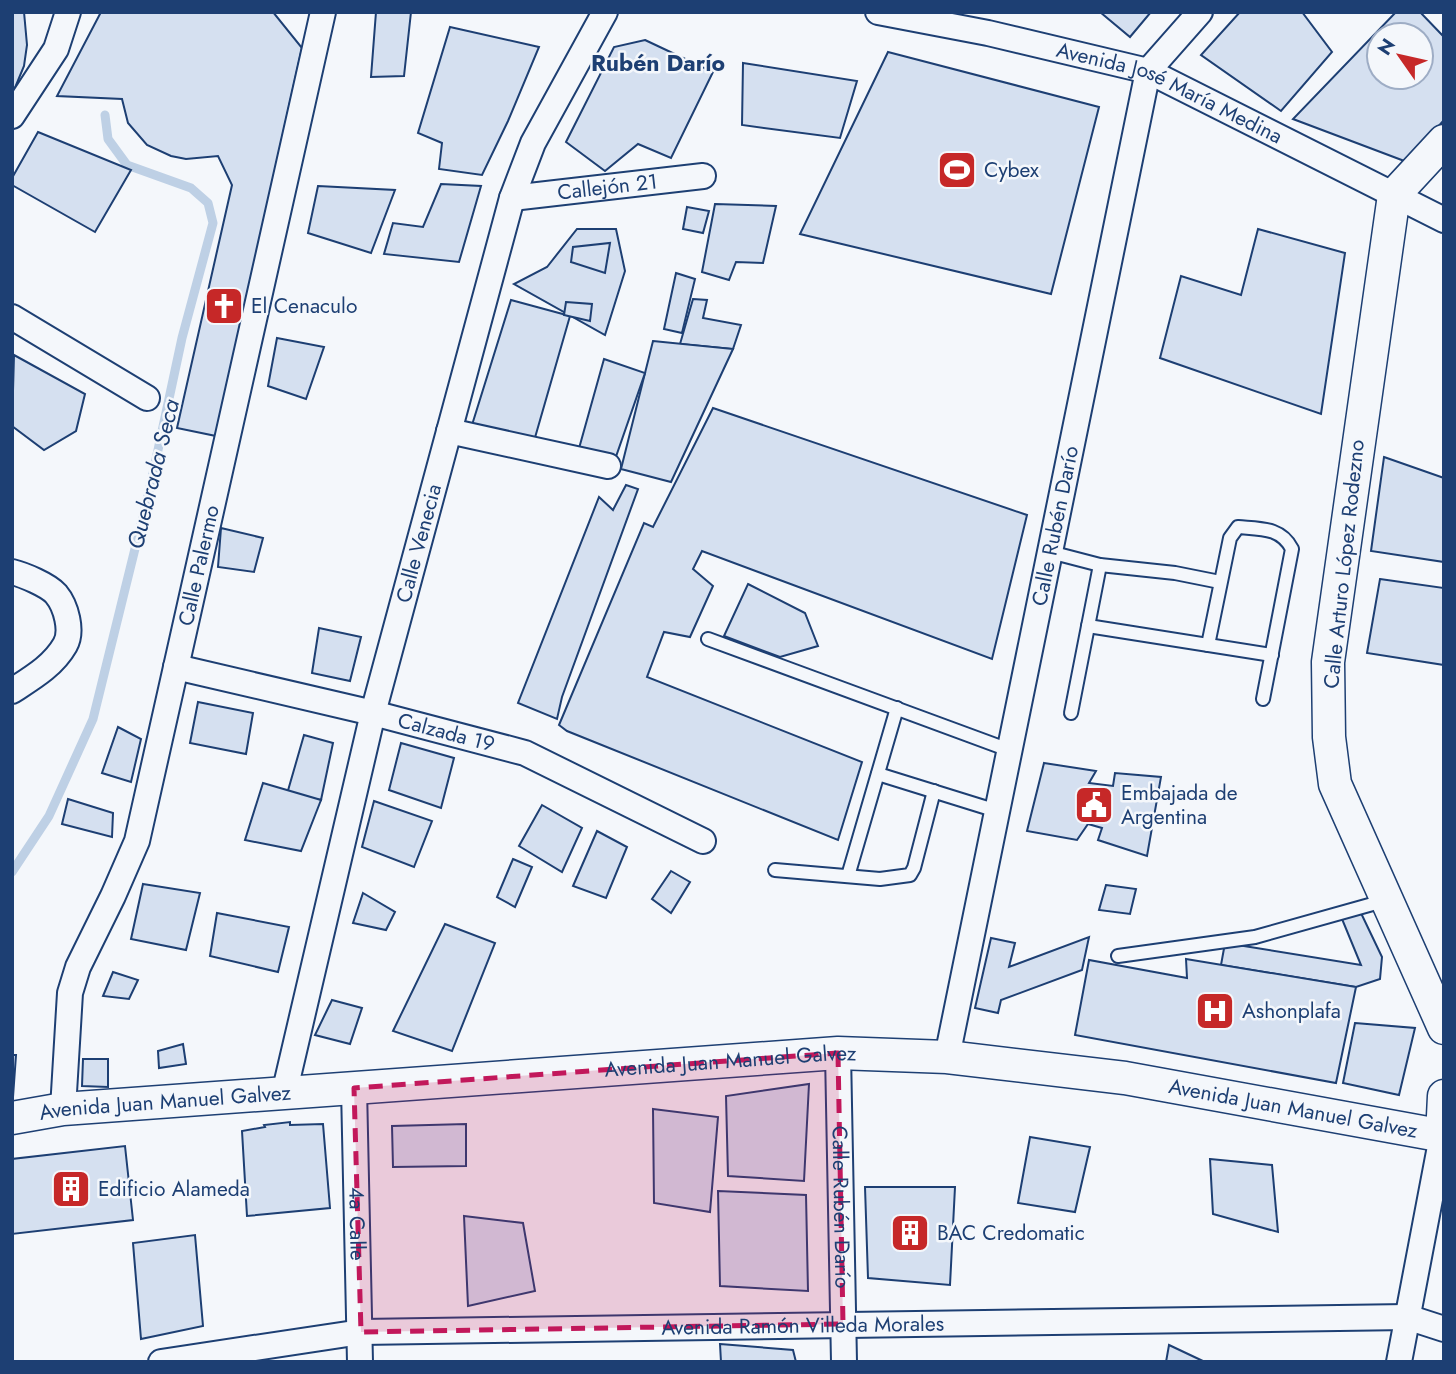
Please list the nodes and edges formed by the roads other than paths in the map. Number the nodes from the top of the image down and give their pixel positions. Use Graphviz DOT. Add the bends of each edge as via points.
graph roads {
  1 [pos="68,12"];
  2 [pos="323,12"];
  3 [pos="605,12"];
  4 [pos="878,12"];
  5 [pos="1200,12"];
  6 [pos="1148,71"];
  7 [pos="12,116"];
  8 [pos="1444,141"];
  9 [pos="703,176"];
  10 [pos="1394,195"];
  11 [pos="512,198"];
  12 [pos="1444,220"];
  13 [pos="12,317"];
  14 [pos="146,398"];
  15 [pos="449,431"];
  16 [pos="608,466"];
  17 [pos="1050,552"];
  18 [pos="1100,565"];
  19 [pos="12,572"];
  20 [pos="1220,582"];
  21 [pos="1088,626"];
  22 [pos="708,639"];
  23 [pos="1208,645"];
  24 [pos="1272,655"];
  25 [pos="176,667"];
  26 [pos="12,691"];
  27 [pos="1263,699"];
  28 [pos="897,708"];
  29 [pos="373,713"];
  30 [pos="1071,713"];
  31 [pos="1009,750"];
  32 [pos="878,774"];
  33 [pos="934,791"];
  34 [pos="997,811"];
  35 [pos="703,841"];
  36 [pos="775,870"];
  37 [pos="848,876"];
  38 [pos="1387,900"];
  39 [pos="1118,956"];
  40 [pos="1444,1028"];
  41 [pos="838,1053"];
  42 [pos="947,1057"];
  43 [pos="354,1088"];
  44 [pos="284,1094"];
  45 [pos="1444,1096"];
  46 [pos="63,1109"];
  47 [pos="12,1118"];
  48 [pos="1443,1136"];
  49 [pos="1407,1317"];
  50 [pos="844,1324"];
  51 [pos="1444,1329"];
  52 [pos="361,1332"];
  53 [pos="161,1362"];
  54 [pos="360,1362"];
  55 [pos="844,1362"];
  56 [pos="1399,1362"];
  1 -- 7 [label="street" via="56,49"];
  2 -- 25 [label="street, Calle Palermo"];
  3 -- 11 [label="street, Calle Venecia" via="533,143"];
  4 -- 6 [label="street, Avenida José María Medina"];
  5 -- 6 [label="street, Calle Rubén Darío"];
  6 -- 10 [label="street, Avenida José María Medina"];
  6 -- 17 [label="street, Calle Rubén Darío"];
  8 -- 10 [label="street"];
  9 -- 11 [label="street, Callejón 21"];
  10 -- 12 [label="street, Avenida José María Medina"];
  10 -- 38 [label="street, Calle Arturo López Rodezno" via="1328,662 1335,784"];
  11 -- 15 [label="street, Calle Venecia"];
  13 -- 14 [label="street"];
  15 -- 16 [label="street"];
  15 -- 29 [label="street, Calle Venecia"];
  17 -- 18 [label="lane"];
  17 -- 31 [label="street, Calle Rubén Darío"];
  18 -- 20 [label="lane"];
  18 -- 21 [label="lane"];
  19 -- 26 [label="street" via="55,593 68,620 66,643 41,673"];
  20 -- 23 [label="lane"];
  20 -- 24 [label="lane" via="1230,538 1238,527 1286,537 1292,550"];
  21 -- 23 [label="lane"];
  21 -- 30 [label="lane"];
  22 -- 28 [label="lane"];
  23 -- 24 [label="lane"];
  24 -- 27 [label="lane"];
  25 -- 29 [label="street, Calzada 19"];
  25 -- 46 [label="street, Calle Palermo" via="137,842 70,993"];
  28 -- 31 [label="lane"];
  28 -- 32 [label="lane"];
  29 -- 35 [label="street, Calzada 19" via="525,753"];
  29 -- 44 [label="street, Calle Venecia"];
  31 -- 34 [label="street, Calle Rubén Darío"];
  32 -- 33 [label="lane"];
  32 -- 37 [label="lane"];
  33 -- 34 [label="lane"];
  33 -- 37 [label="lane" via="910,875 880,879"];
  34 -- 42 [label="street, Calle Rubén Darío"];
  36 -- 37 [label="lane"];
  38 -- 39 [label="lane" via="1255,937"];
  38 -- 40 [label="street, Calle Arturo López Rodezno"];
  41 -- 42 [label="street, Avenida Juan Manuel Galvez"];
  41 -- 43 [label="street, Avenida Juan Manuel Galvez"];
  41 -- 50 [label="street, Calle Rubén Darío"];
  42 -- 48 [label="street, Avenida Juan Manuel Galvez" via="1125,1078"];
  43 -- 44 [label="street, Avenida Juan Manuel Galvez"];
  43 -- 52 [label="street, 4a Calle"];
  44 -- 46 [label="street, Avenida Juan Manuel Galvez"];
  45 -- 48 [label="street"];
  46 -- 47 [label="street, Avenida Juan Manuel Galvez"];
  48 -- 49 [label="street"];
  49 -- 50 [label="street, Avenida Ramón Villeda Morales"];
  49 -- 51 [label="street, Avenida Ramón Villeda Morales"];
  49 -- 56 [label="street"];
  50 -- 52 [label="street, Avenida Ramón Villeda Morales"];
  50 -- 55 [label="street, Calle Rubén Darío"];
  52 -- 53 [label="street, Avenida Ramón Villeda Morales"];
  52 -- 54 [label="street, 4a Calle"];
}
